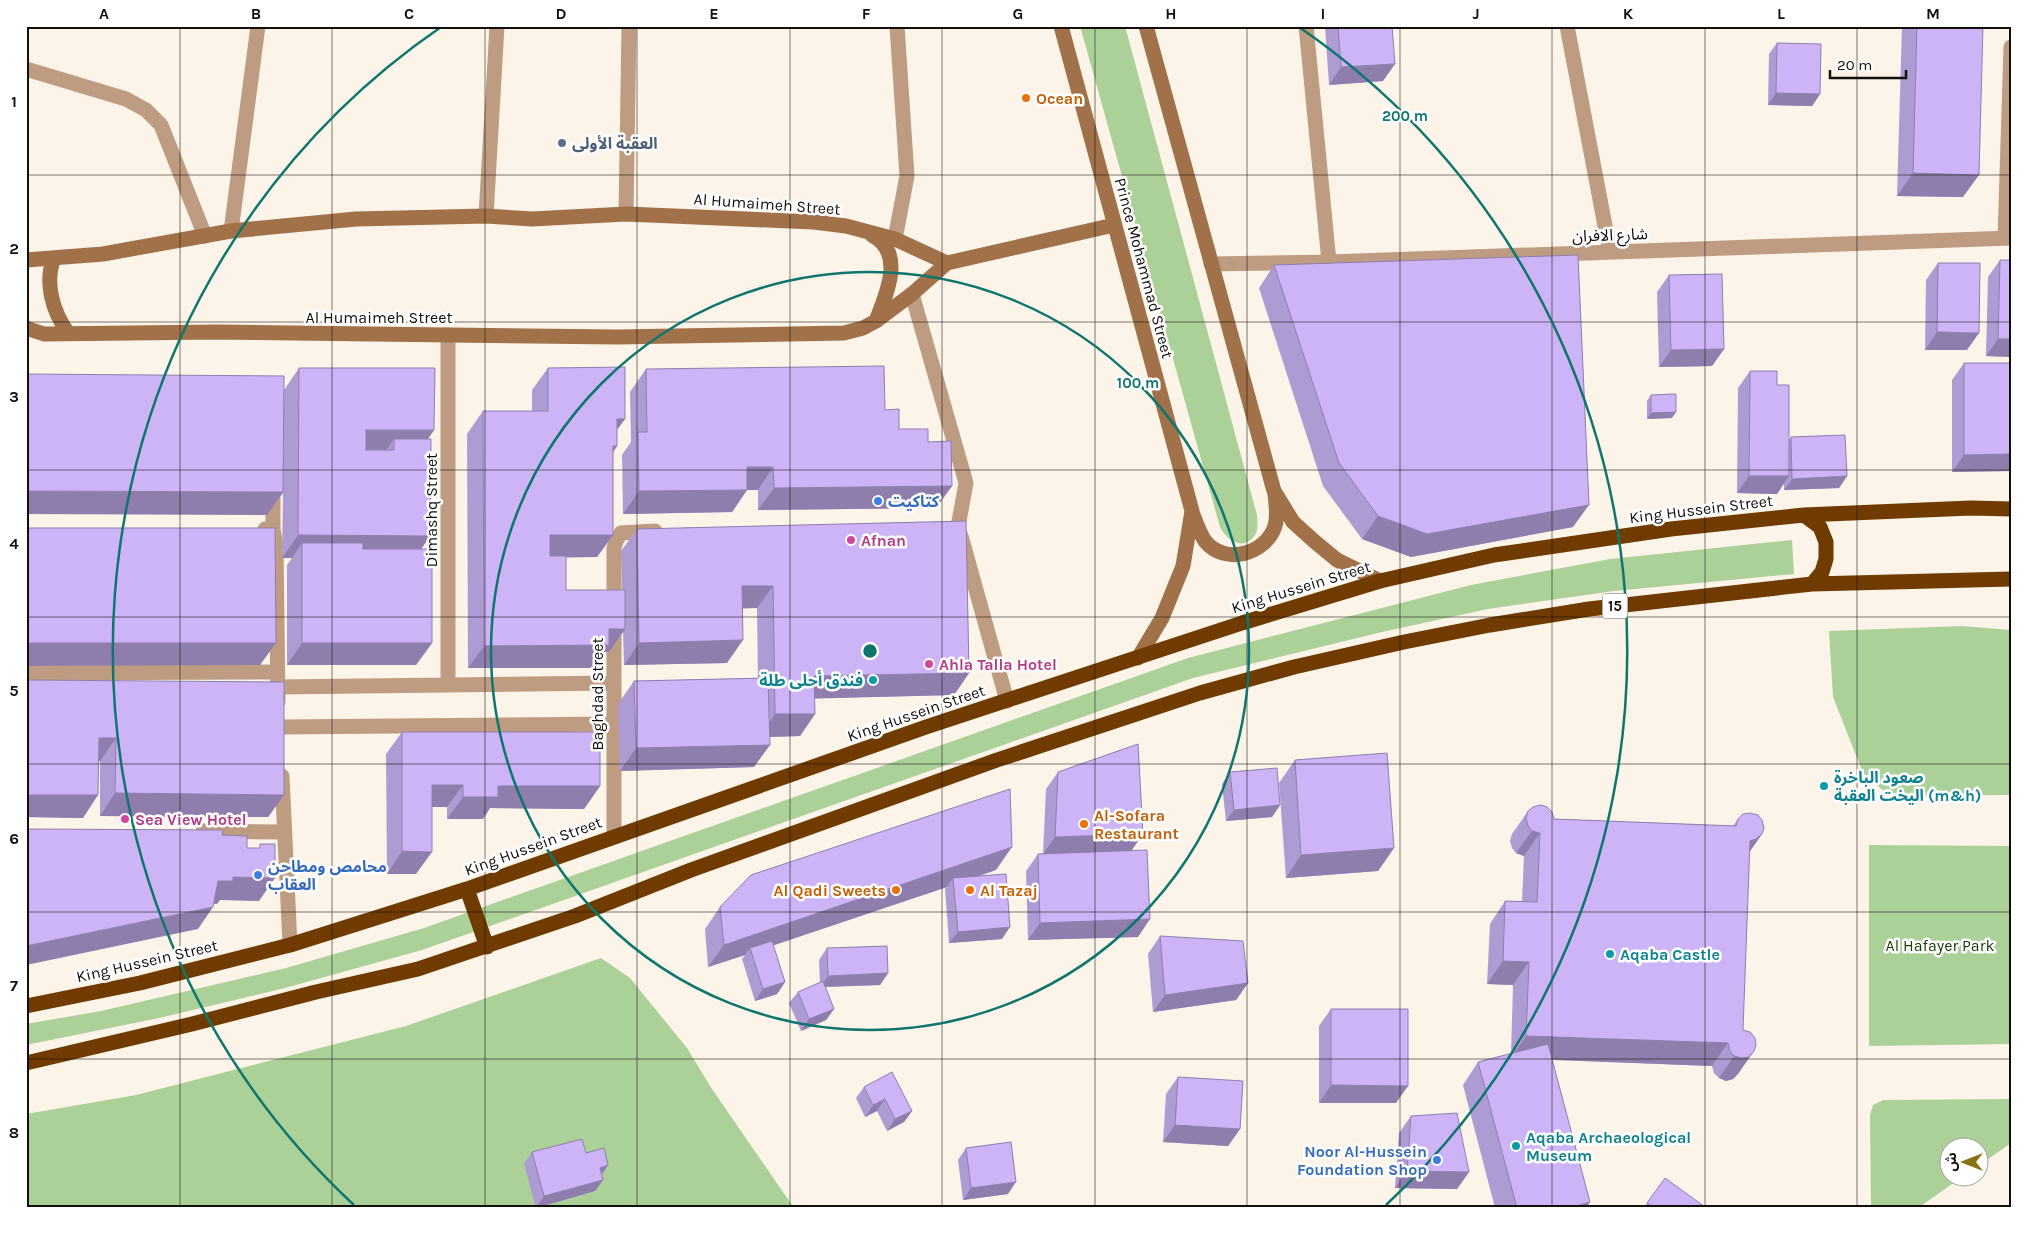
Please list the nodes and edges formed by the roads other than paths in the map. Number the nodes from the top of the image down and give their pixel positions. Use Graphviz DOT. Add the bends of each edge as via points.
graph roads {
  1 [pos="258,26"];
  2 [pos="497,26"];
  3 [pos="629,26"];
  4 [pos="897,26"];
  5 [pos="1061,26"];
  6 [pos="1146,26"];
  7 [pos="1306,26"];
  8 [pos="1567,26"];
  9 [pos="2011,47"];
  10 [pos="26,69"];
  11 [pos="626,214"];
  12 [pos="486,216"];
  13 [pos="1114,225"];
  14 [pos="862,230"];
  15 [pos="231,231"];
  16 [pos="205,236"];
  17 [pos="2008,238"];
  18 [pos="895,239"];
  19 [pos="1610,252"];
  20 [pos="54,258"];
  21 [pos="26,260"];
  22 [pos="1329,262"];
  23 [pos="947,264"];
  24 [pos="1211,264"];
  25 [pos="912,294"];
  26 [pos="876,321"];
  27 [pos="26,328"];
  28 [pos="68,333"];
  29 [pos="448,335"];
  30 [pos="274,470"];
  31 [pos="1274,491"];
  32 [pos="2011,508"];
  33 [pos="1192,511"];
  34 [pos="1804,514"];
  35 [pos="942,523"];
  36 [pos="958,527"];
  37 [pos="273,529"];
  38 [pos="253,530"];
  39 [pos="666,530"];
  40 [pos="2011,579"];
  41 [pos="1380,581"];
  42 [pos="1812,584"];
  43 [pos="1138,658"];
  44 [pos="26,673"];
  45 [pos="277,680"];
  46 [pos="614,683"];
  47 [pos="448,684"];
  48 [pos="1007,701"];
  49 [pos="614,724"];
  50 [pos="280,728"];
  51 [pos="280,746"];
  52 [pos="281,765"];
  53 [pos="185,831"];
  54 [pos="284,832"];
  55 [pos="614,836"];
  56 [pos="467,889"];
  57 [pos="290,945"];
  58 [pos="487,947"];
  59 [pos="26,1006"];
  60 [pos="26,1063"];
  1 -- 15 [label="street"];
  2 -- 12 [label="street"];
  3 -- 11 [label="street"];
  4 -- 18 [label="street" via="907,176"];
  5 -- 13 [label="street, Prince Mohammad Street"];
  6 -- 24 [label="street"];
  7 -- 22 [label="street"];
  8 -- 19 [label="street"];
  9 -- 17 [label="street"];
  10 -- 16 [label="street" via="126,99 146,110 161,125"];
  11 -- 12 [label="street, Al Humaimeh Street" via="532,219"];
  11 -- 14 [label="street, Al Humaimeh Street" via="814,222"];
  12 -- 15 [label="street, Al Humaimeh Street" via="356,219"];
  13 -- 23 [label="street"];
  13 -- 33 [label="street, Prince Mohammad Street"];
  14 -- 18 [label="street, Al Humaimeh Street"];
  14 -- 26 [label="street" via="886,246 891,258 892,272"];
  15 -- 16 [label="street, Al Humaimeh Street"];
  16 -- 20 [label="street, Al Humaimeh Street" via="103,254"];
  17 -- 19 [label="street, شارع الافران"];
  18 -- 23 [label="street, Al Humaimeh Street"];
  19 -- 22 [label="street, شارع الافران"];
  20 -- 21 [label="street, Al Humaimeh Street"];
  20 -- 28 [label="street" via="51,295"];
  22 -- 24 [label="street, شارع الافران"];
  23 -- 25 [label="street, Al Humaimeh Street"];
  24 -- 31 [label="street"];
  25 -- 26 [label="street, Al Humaimeh Street"];
  25 -- 36 [label="street" via="966,483"];
  26 -- 29 [label="street, Al Humaimeh Street" via="844,333 815,335"];
  27 -- 28 [label="street, Al Humaimeh Street" via="44,334"];
  28 -- 29 [label="street, Al Humaimeh Street"];
  29 -- 47 [label="street, Dimashq Street"];
  30 -- 37 [label="street"];
  31 -- 33 [label="street" via="1275,525 1267,540 1254,551 1237,555 1220,552 1206,542"];
  31 -- 41 [label="street" via="1293,522 1314,541 1337,560"];
  32 -- 34 [label="highway, King Hussein Street"];
  33 -- 43 [label="street, Prince Mohammad Street" via="1183,566 1162,618"];
  34 -- 41 [label="highway, King Hussein Street" via="1494,555"];
  34 -- 42 [label="highway" via="1820,527 1826,542 1822,572"];
  35 -- 36 [label="street"];
  36 -- 48 [label="street"];
  37 -- 38 [label="street"];
  37 -- 45 [label="street" via="276,546"];
  39 -- 46 [label="street, Baghdad Street" via="621,533 616,541"];
  40 -- 42 [label="highway, 15"];
  41 -- 43 [label="highway, King Hussein Street"];
  42 -- 58 [label="highway, 15" via="1589,608 1490,625 1226,685 997,760"];
  43 -- 48 [label="highway, King Hussein Street"];
  44 -- 45 [label="street"];
  45 -- 47 [label="street"];
  45 -- 50 [label="street"];
  46 -- 47 [label="street"];
  46 -- 49 [label="street, Baghdad Street"];
  48 -- 55 [label="highway, King Hussein Street"];
  49 -- 50 [label="street"];
  49 -- 55 [label="street, Baghdad Street"];
  50 -- 51 [label="street"];
  52 -- 54 [label="street"];
  53 -- 54 [label="street"];
  54 -- 57 [label="street"];
  55 -- 56 [label="highway, King Hussein Street"];
  56 -- 57 [label="highway, King Hussein Street"];
  56 -- 58 [label="highway"];
  57 -- 59 [label="highway, King Hussein Street" via="140,983"];
  58 -- 60 [label="highway" via="418,969"];
}
